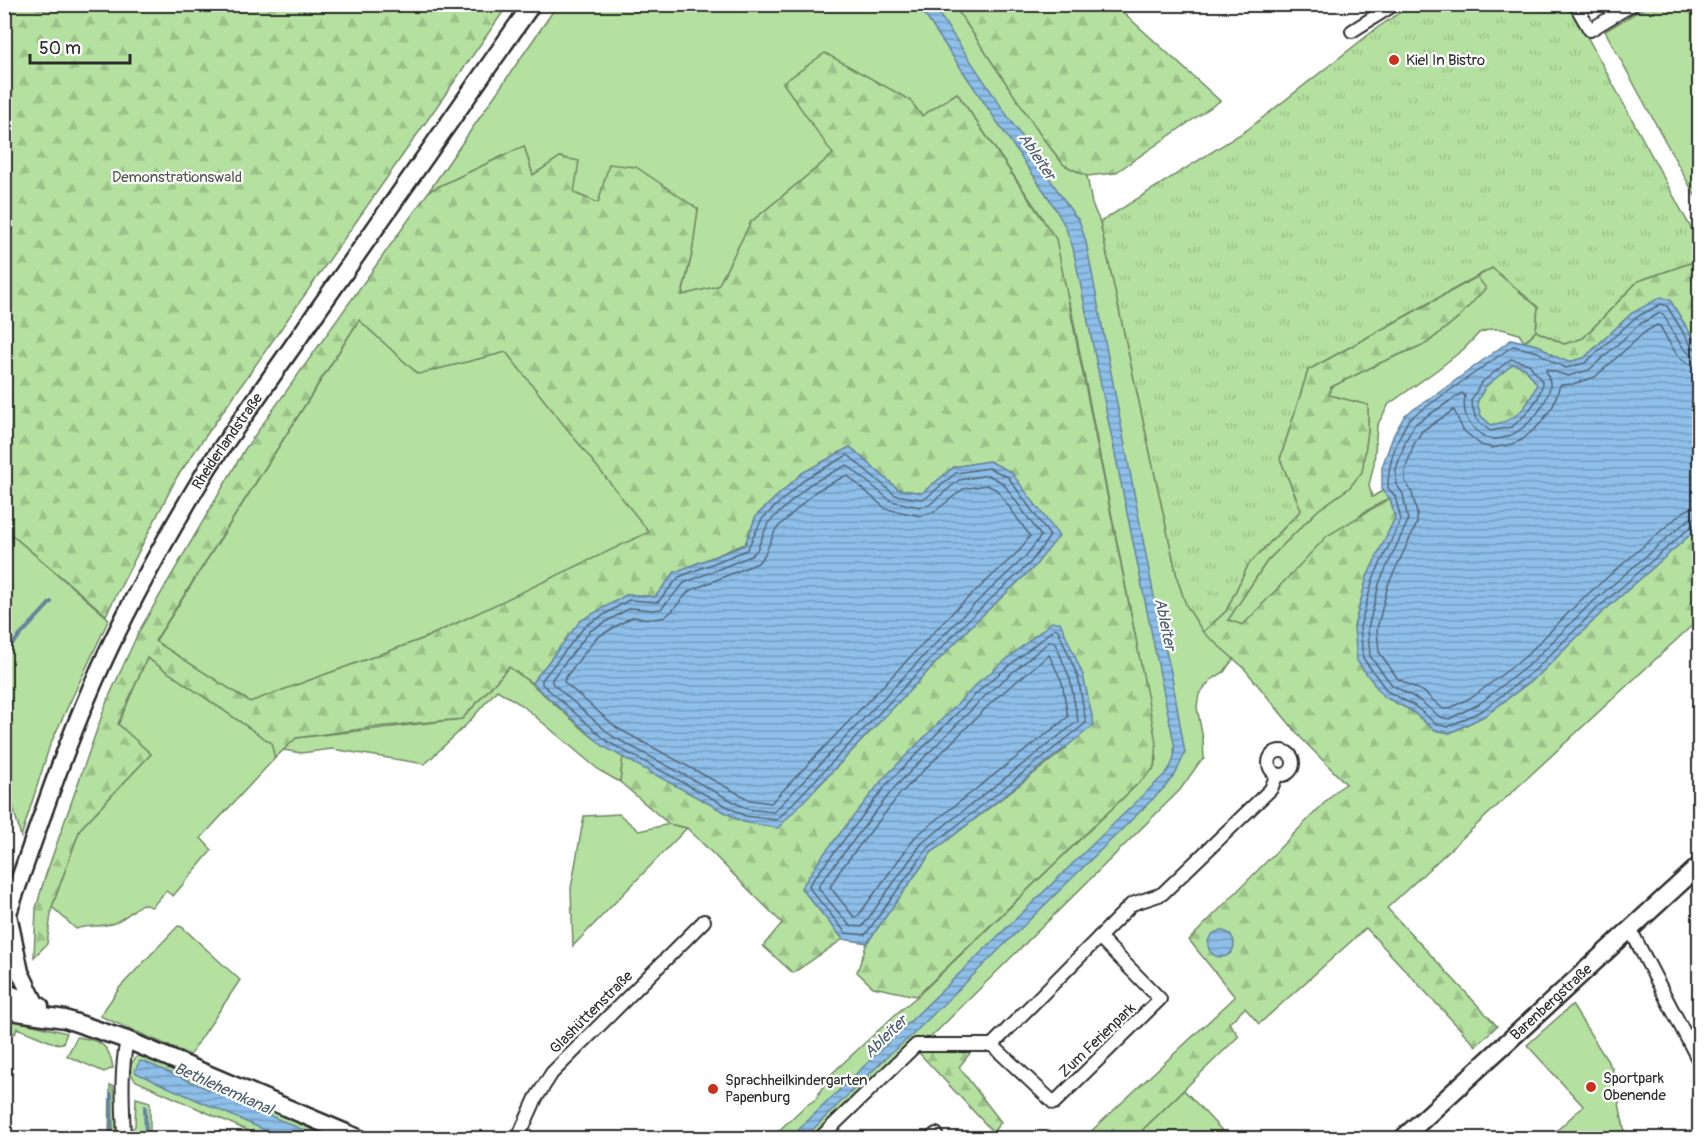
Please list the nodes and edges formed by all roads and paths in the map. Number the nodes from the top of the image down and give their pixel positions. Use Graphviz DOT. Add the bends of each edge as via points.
graph roads {
  1 [pos="532,4"];
  2 [pos="1395,4"];
  3 [pos="1575,4"];
  4 [pos="1634,4"];
  5 [pos="1352,31"];
  6 [pos="1277,774"];
  7 [pos="1700,865"];
  8 [pos="6,919"];
  9 [pos="704,921"];
  10 [pos="1630,929"];
  11 [pos="1099,937"];
  12 [pos="4,992"];
  13 [pos="35,1003"];
  14 [pos="4,1010"];
  15 [pos="65,1019"];
  16 [pos="127,1040"];
  17 [pos="992,1045"];
  18 [pos="1700,1063"];
  19 [pos="824,1137"];
  20 [pos="124,1138"];
  21 [pos="358,1138"];
  22 [pos="518,1138"];
  23 [pos="1403,1138"];
  1 -- 8 [label="main road, Rheiderlandstraße" via="209,466 169,532 93,683"];
  2 -- 5 [label="street"];
  3 -- 4 [label="street" via="1590,30"];
  6 -- 11 [label="street" via="1271,789 1162,894 1132,904"];
  7 -- 10 [label="main road, Barenbergstraße"];
  8 -- 13 [label="main road" via="20,972"];
  9 -- 22 [label="street, Glashüttenstraße" via="552,1073"];
  10 -- 18 [label="street"];
  10 -- 23 [label="main road, Barenbergstraße"];
  11 -- 17 [label="street"];
  11 -- 17 [label="street, Zum Ferienpark" via="1160,999 1054,1103"];
  12 -- 13 [label="main road"];
  13 -- 15 [label="main road"];
  14 -- 15 [label="main road"];
  15 -- 16 [label="main road"];
  16 -- 20 [label="street" via="122,1082"];
  16 -- 21 [label="main road"];
  17 -- 19 [label="street" via="916,1045"];
}
